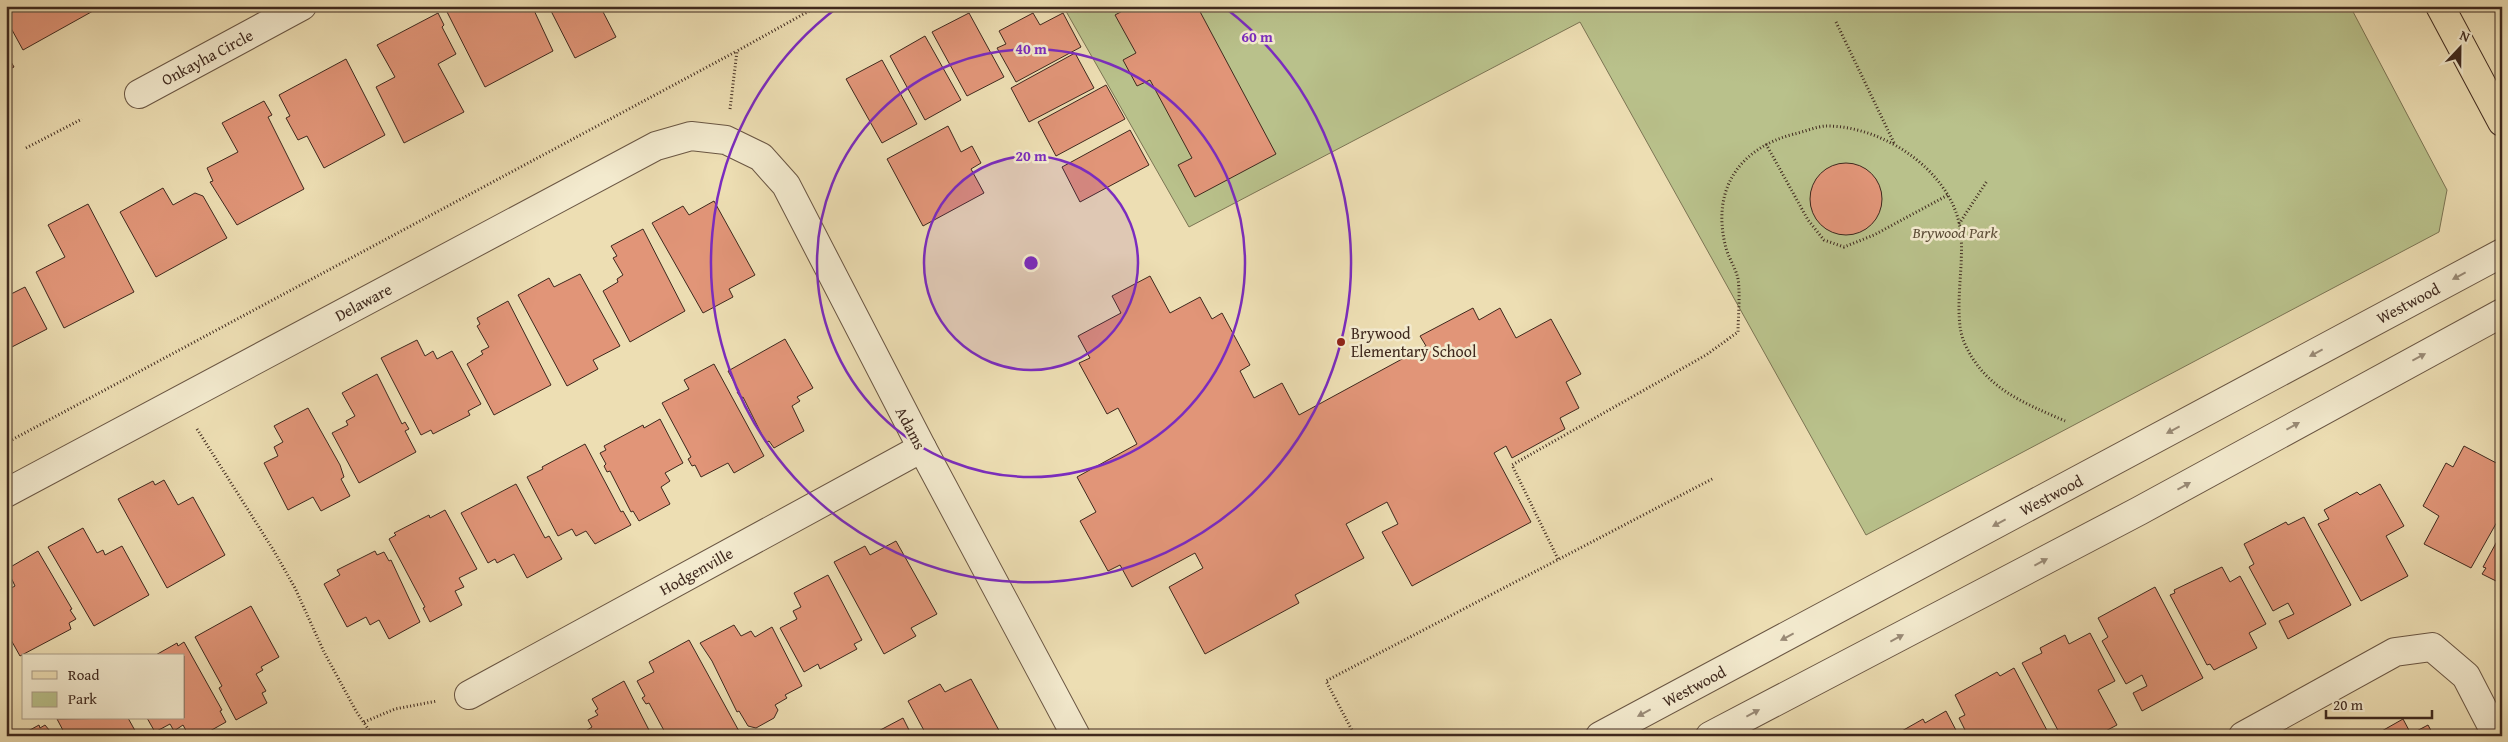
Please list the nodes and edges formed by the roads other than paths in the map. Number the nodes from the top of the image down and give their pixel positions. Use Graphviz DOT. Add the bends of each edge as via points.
graph roads {
  1 [pos="302,6"];
  2 [pos="2440,6"];
  3 [pos="139,94"];
  4 [pos="2502,122"];
  5 [pos="726,140"];
  6 [pos="2502,253"];
  7 [pos="2502,314"];
  8 [pos="922,448"];
  9 [pos="6,493"];
  10 [pos="469,695"];
  11 [pos="1076,736"];
  12 [pos="1600,736"];
  13 [pos="1710,736"];
  14 [pos="2243,736"];
  15 [pos="2497,736"];
  1 -- 3 [label="street, Onkayha Circle"];
  2 -- 4 [label="main road"];
  5 -- 8 [label="street, Adams" via="761,157 786,185"];
  5 -- 9 [label="street, Delaware" via="691,136 656,146"];
  6 -- 12 [label="street, Westwood, one-way"];
  13 -- 7 [label="street, one-way" via="2139,511"];
  8 -- 10 [label="street, Hodgenville"];
  8 -- 11 [label="street, Adams"];
  14 -- 15 [label="street" via="2395,652 2432,647 2466,676"];
}
